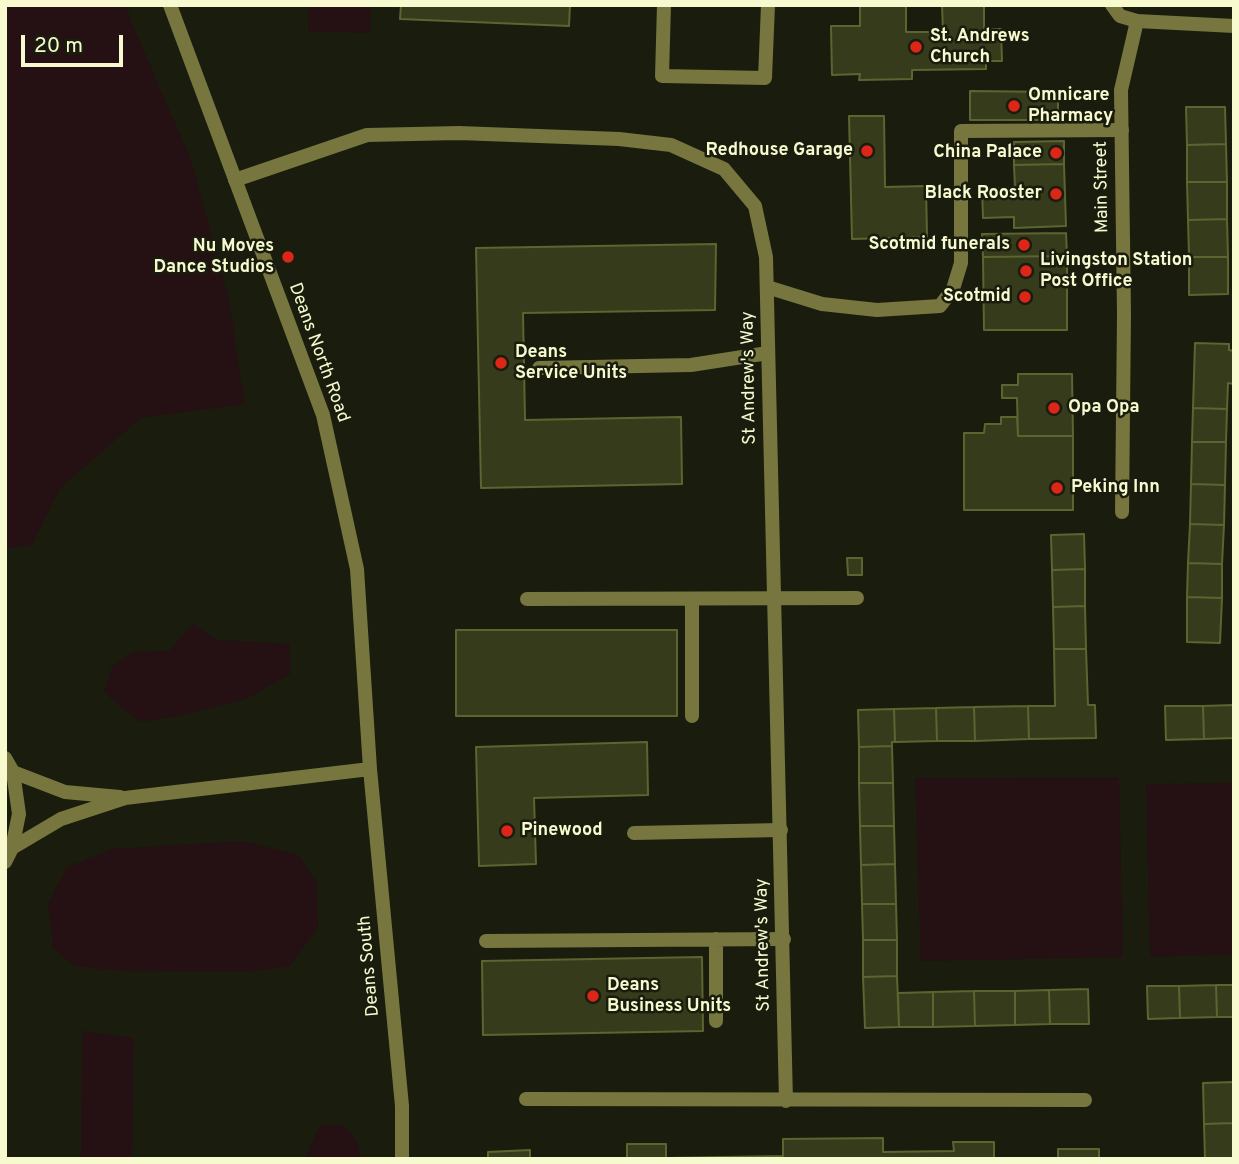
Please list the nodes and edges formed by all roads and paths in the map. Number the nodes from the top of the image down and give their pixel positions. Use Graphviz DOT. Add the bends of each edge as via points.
graph roads {
  1 [pos="170,5"];
  2 [pos="664,5"];
  3 [pos="768,5"];
  4 [pos="1112,5"];
  5 [pos="1137,21"];
  6 [pos="1234,26"];
  7 [pos="1122,130"];
  8 [pos="235,180"];
  9 [pos="767,287"];
  10 [pos="768,353"];
  11 [pos="539,368"];
  12 [pos="1122,512"];
  13 [pos="857,598"];
  14 [pos="527,599"];
  15 [pos="692,599"];
  16 [pos="774,599"];
  17 [pos="692,716"];
  18 [pos="5,758"];
  19 [pos="370,769"];
  20 [pos="13,772"];
  21 [pos="125,798"];
  22 [pos="781,830"];
  23 [pos="634,833"];
  24 [pos="12,848"];
  25 [pos="5,862"];
  26 [pos="716,939"];
  27 [pos="784,939"];
  28 [pos="486,941"];
  29 [pos="716,1021"];
  30 [pos="526,1100"];
  31 [pos="1085,1100"];
  32 [pos="786,1101"];
  33 [pos="402,1159"];
  1 -- 8 [label="street, Deans North Road"];
  2 -- 3 [label="street" via="662,76 765,78"];
  4 -- 5 [label="street" via="1120,16"];
  5 -- 6 [label="street"];
  5 -- 7 [label="street, Main Street" via="1121,90"];
  7 -- 9 [label="street" via="961,131 961,263 953,289 940,306 877,310 835,306"];
  7 -- 12 [label="street, Main Street"];
  8 -- 9 [label="street, St Andrew's Way" via="367,135 486,134 671,145 724,169 755,206"];
  8 -- 19 [label="street, Deans North Road" via="326,428 357,569"];
  9 -- 10 [label="street, St Andrew's Way"];
  10 -- 11 [label="street" via="691,365"];
  10 -- 16 [label="street, St Andrew's Way"];
  13 -- 16 [label="street"];
  14 -- 15 [label="street"];
  15 -- 16 [label="street"];
  15 -- 17 [label="street"];
  16 -- 22 [label="street, St Andrew's Way"];
  18 -- 20 [label="street"];
  19 -- 21 [label="street"];
  19 -- 33 [label="street, Deans South" via="402,1105"];
  20 -- 21 [label="street" via="65,792"];
  20 -- 24 [label="street" via="19,814"];
  21 -- 24 [label="street" via="61,819"];
  22 -- 23 [label="street"];
  22 -- 27 [label="street, St Andrew's Way"];
  24 -- 25 [label="street"];
  26 -- 27 [label="street"];
  26 -- 28 [label="street"];
  26 -- 29 [label="street"];
  27 -- 32 [label="street, St Andrew's Way"];
  30 -- 32 [label="street"];
  31 -- 32 [label="street"];
}
